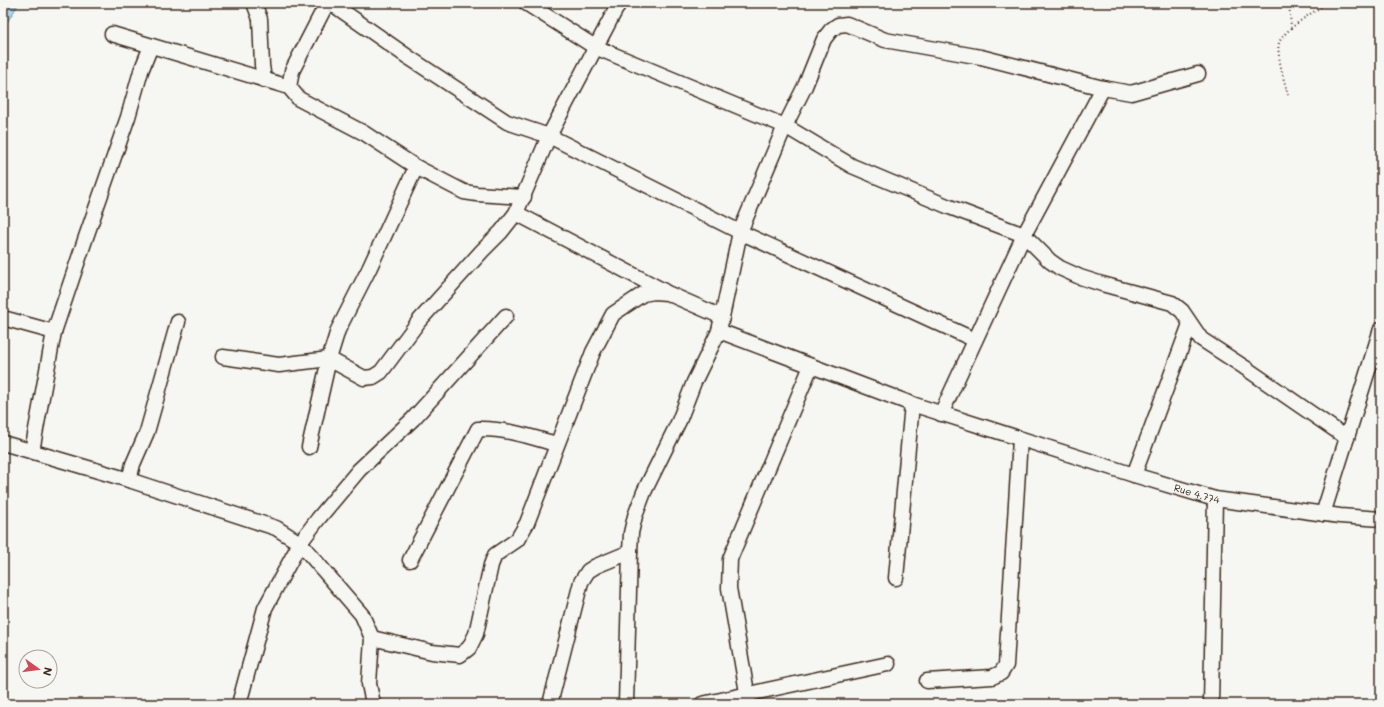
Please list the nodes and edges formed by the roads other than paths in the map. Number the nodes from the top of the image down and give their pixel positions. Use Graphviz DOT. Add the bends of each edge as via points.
graph roads {
  1 [pos="254,3"];
  2 [pos="328,3"];
  3 [pos="331,3"];
  4 [pos="526,3"];
  5 [pos="619,3"];
  6 [pos="112,34"];
  7 [pos="151,46"];
  8 [pos="595,47"];
  9 [pos="1198,74"];
  10 [pos="264,80"];
  11 [pos="289,87"];
  12 [pos="1103,88"];
  13 [pos="785,126"];
  14 [pos="549,136"];
  15 [pos="416,167"];
  16 [pos="524,197"];
  17 [pos="516,213"];
  18 [pos="740,232"];
  19 [pos="1024,235"];
  20 [pos="667,293"];
  21 [pos="506,316"];
  22 [pos="722,317"];
  23 [pos="3,318"];
  24 [pos="178,322"];
  25 [pos="1190,324"];
  26 [pos="1381,329"];
  27 [pos="54,332"];
  28 [pos="719,332"];
  29 [pos="975,340"];
  30 [pos="223,357"];
  31 [pos="329,359"];
  32 [pos="811,366"];
  33 [pos="912,404"];
  34 [pos="942,414"];
  35 [pos="1346,438"];
  36 [pos="1020,439"];
  37 [pos="3,443"];
  38 [pos="556,444"];
  39 [pos="309,447"];
  40 [pos="32,451"];
  41 [pos="1134,475"];
  42 [pos="129,480"];
  43 [pos="1215,499"];
  44 [pos="1322,514"];
  45 [pos="1381,519"];
  46 [pos="300,543"];
  47 [pos="630,552"];
  48 [pos="410,560"];
  49 [pos="896,578"];
  50 [pos="372,638"];
  51 [pos="888,664"];
  52 [pos="927,681"];
  53 [pos="747,699"];
  54 [pos="239,704"];
  55 [pos="372,704"];
  56 [pos="550,704"];
  57 [pos="626,704"];
  58 [pos="702,704"];
  59 [pos="1211,704"];
  1 -- 10 [label="street" via="260,19"];
  2 -- 11 [label="street" via="292,71"];
  3 -- 14 [label="street" via="507,122"];
  4 -- 8 [label="street"];
  5 -- 8 [label="street"];
  6 -- 7 [label="street"];
  7 -- 10 [label="street"];
  7 -- 27 [label="street"];
  8 -- 13 [label="street"];
  8 -- 14 [label="street"];
  9 -- 12 [label="street" via="1131,93"];
  10 -- 11 [label="street"];
  11 -- 15 [label="street" via="299,99 364,133"];
  12 -- 13 [label="street" via="981,57 885,40 847,24 838,25 824,39"];
  12 -- 19 [label="street"];
  13 -- 18 [label="street"];
  13 -- 19 [label="street" via="852,166"];
  14 -- 16 [label="street"];
  14 -- 18 [label="street"];
  15 -- 16 [label="street" via="464,192"];
  15 -- 31 [label="street" via="338,330"];
  16 -- 17 [label="street"];
  17 -- 20 [label="street"];
  17 -- 31 [label="street" via="502,232 419,321 381,372 373,377 364,378"];
  18 -- 22 [label="street"];
  18 -- 29 [label="street"];
  19 -- 25 [label="street" via="1060,268 1080,277 1172,303 1182,311"];
  19 -- 29 [label="street"];
  20 -- 22 [label="street"];
  20 -- 38 [label="street" via="643,294 613,314 592,352"];
  21 -- 46 [label="street" via="413,419 359,470"];
  22 -- 28 [label="street"];
  23 -- 27 [label="street"];
  24 -- 42 [label="street" via="147,432"];
  25 -- 35 [label="street" via="1201,339"];
  25 -- 41 [label="street"];
  26 -- 35 [label="street"];
  27 -- 40 [label="street"];
  28 -- 32 [label="street, Rue 4.774"];
  28 -- 47 [label="street" via="644,492 631,533"];
  29 -- 34 [label="street"];
  30 -- 31 [label="street" via="279,366"];
  31 -- 39 [label="street"];
  32 -- 33 [label="street, Rue 4.774"];
  32 -- 53 [label="street" via="730,559 729,588"];
  33 -- 34 [label="street, Rue 4.774"];
  33 -- 49 [label="street"];
  34 -- 36 [label="street, Rue 4.774"];
  35 -- 44 [label="street"];
  36 -- 41 [label="street, Rue 4.774"];
  36 -- 52 [label="street" via="1006,664 1001,673 992,677"];
  37 -- 40 [label="street"];
  38 -- 48 [label="street" via="509,432 478,429"];
  38 -- 50 [label="street" via="517,540 495,555 476,634 469,648 460,655 432,652"];
  40 -- 42 [label="street"];
  41 -- 43 [label="street, Rue 4.774"];
  42 -- 46 [label="street" via="276,528"];
  43 -- 44 [label="street, Rue 4.774"];
  43 -- 59 [label="street"];
  44 -- 45 [label="street, Rue 4.774"];
  46 -- 50 [label="street" via="362,615"];
  46 -- 54 [label="street" via="265,608"];
  47 -- 56 [label="street" via="596,566 588,571 581,582"];
  47 -- 57 [label="street"];
  50 -- 55 [label="street" via="369,684"];
  51 -- 53 [label="street"];
  53 -- 58 [label="street"];
}
